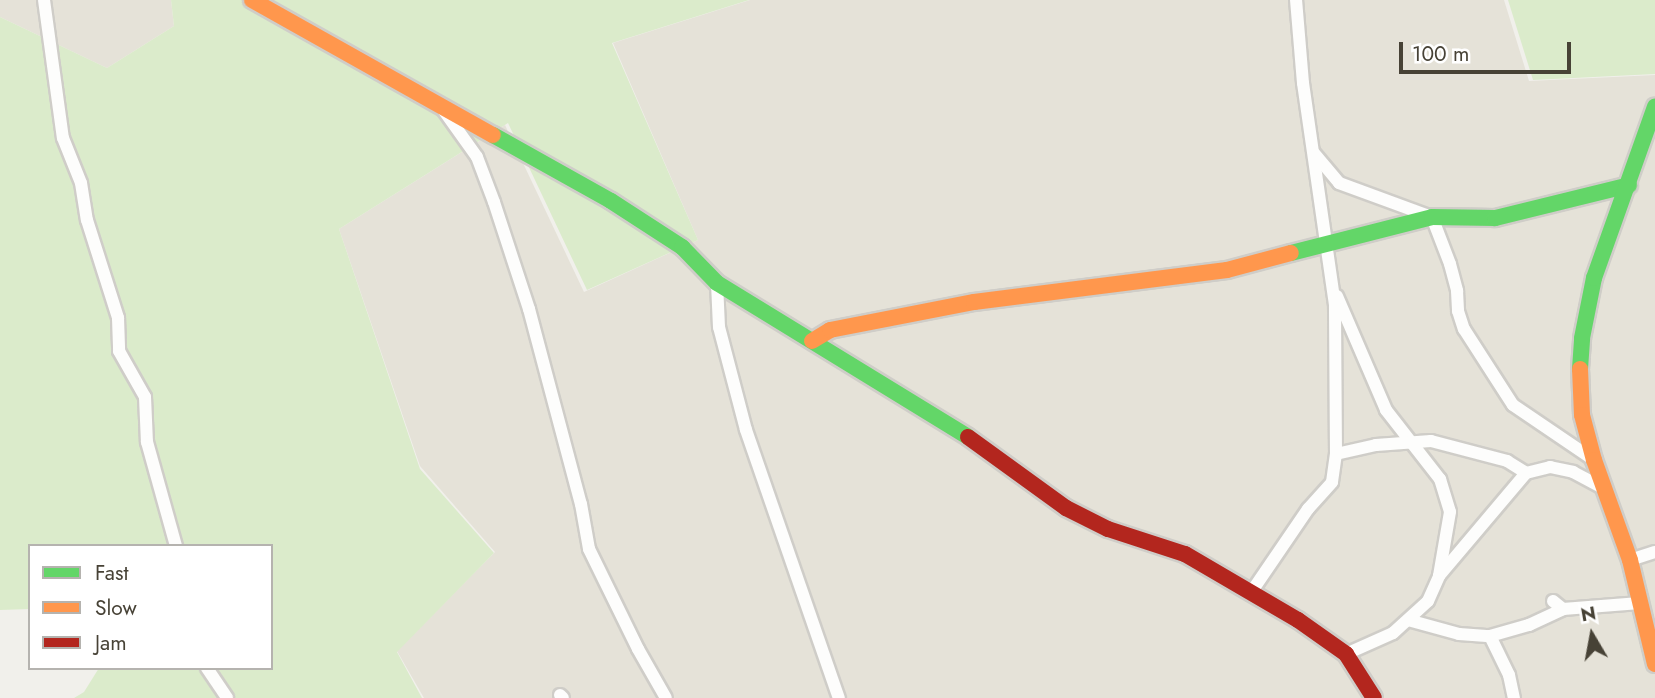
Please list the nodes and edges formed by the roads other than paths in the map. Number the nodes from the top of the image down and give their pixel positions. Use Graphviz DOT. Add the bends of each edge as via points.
graph roads {
  1 [pos="44,0"];
  2 [pos="252,0"];
  3 [pos="1296,0"];
  4 [pos="437,101"];
  5 [pos="1655,107"];
  6 [pos="1312,150"];
  7 [pos="1629,185"];
  8 [pos="1432,217"];
  9 [pos="1327,243"];
  10 [pos="717,283"];
  11 [pos="1333,286"];
  12 [pos="812,341"];
  13 [pos="1411,442"];
  14 [pos="1336,454"];
  15 [pos="1594,460"];
  16 [pos="1526,473"];
  17 [pos="1605,489"];
  18 [pos="175,544"];
  19 [pos="1655,552"];
  20 [pos="1630,560"];
  21 [pos="1439,576"];
  22 [pos="1250,594"];
  23 [pos="1640,603"];
  24 [pos="1408,620"];
  25 [pos="1490,636"];
  26 [pos="1346,654"];
  27 [pos="1655,664"];
  28 [pos="208,670"];
  29 [pos="227,698"];
  30 [pos="666,698"];
  31 [pos="839,698"];
  32 [pos="1374,698"];
  33 [pos="1514,698"];
  1 -- 18 [label="street" via="63,138 82,183 87,220 118,318 119,351 145,397 147,442"];
  2 -- 4 [label="street"];
  3 -- 6 [label="street"];
  4 -- 10 [label="street" via="682,247"];
  4 -- 30 [label="street" via="477,157 494,202 529,309 589,549"];
  5 -- 7 [label="street"];
  6 -- 8 [label="street" via="1339,183"];
  6 -- 9 [label="street"];
  7 -- 8 [label="street" via="1495,218"];
  7 -- 15 [label="street" via="1594,278 1582,338 1581,402"];
  8 -- 9 [label="street"];
  8 -- 15 [label="street" via="1450,264 1464,329 1513,405"];
  9 -- 11 [label="street"];
  9 -- 12 [label="street" via="1227,270 974,302 830,330"];
  10 -- 12 [label="street"];
  10 -- 31 [label="street" via="719,327 746,430"];
  11 -- 13 [label="street" via="1369,377 1386,410"];
  11 -- 14 [label="street"];
  12 -- 22 [label="street" via="952,426 1066,508 1108,529 1185,554"];
  13 -- 14 [label="street"];
  13 -- 16 [label="street" via="1457,447 1507,461"];
  13 -- 21 [label="street" via="1440,479 1450,512"];
  14 -- 22 [label="street" via="1332,482"];
  15 -- 17 [label="street"];
  16 -- 17 [label="street" via="1550,467 1573,472"];
  16 -- 21 [label="street"];
  17 -- 20 [label="street"];
  19 -- 20 [label="street"];
  20 -- 23 [label="street"];
  21 -- 24 [label="street" via="1428,601"];
  22 -- 26 [label="street"];
  23 -- 25 [label="street" via="1558,605 1529,625"];
  23 -- 27 [label="street"];
  24 -- 25 [label="street" via="1459,634"];
  24 -- 26 [label="street" via="1393,633"];
  25 -- 33 [label="street"];
  26 -- 32 [label="street"];
  28 -- 29 [label="street"];
}
